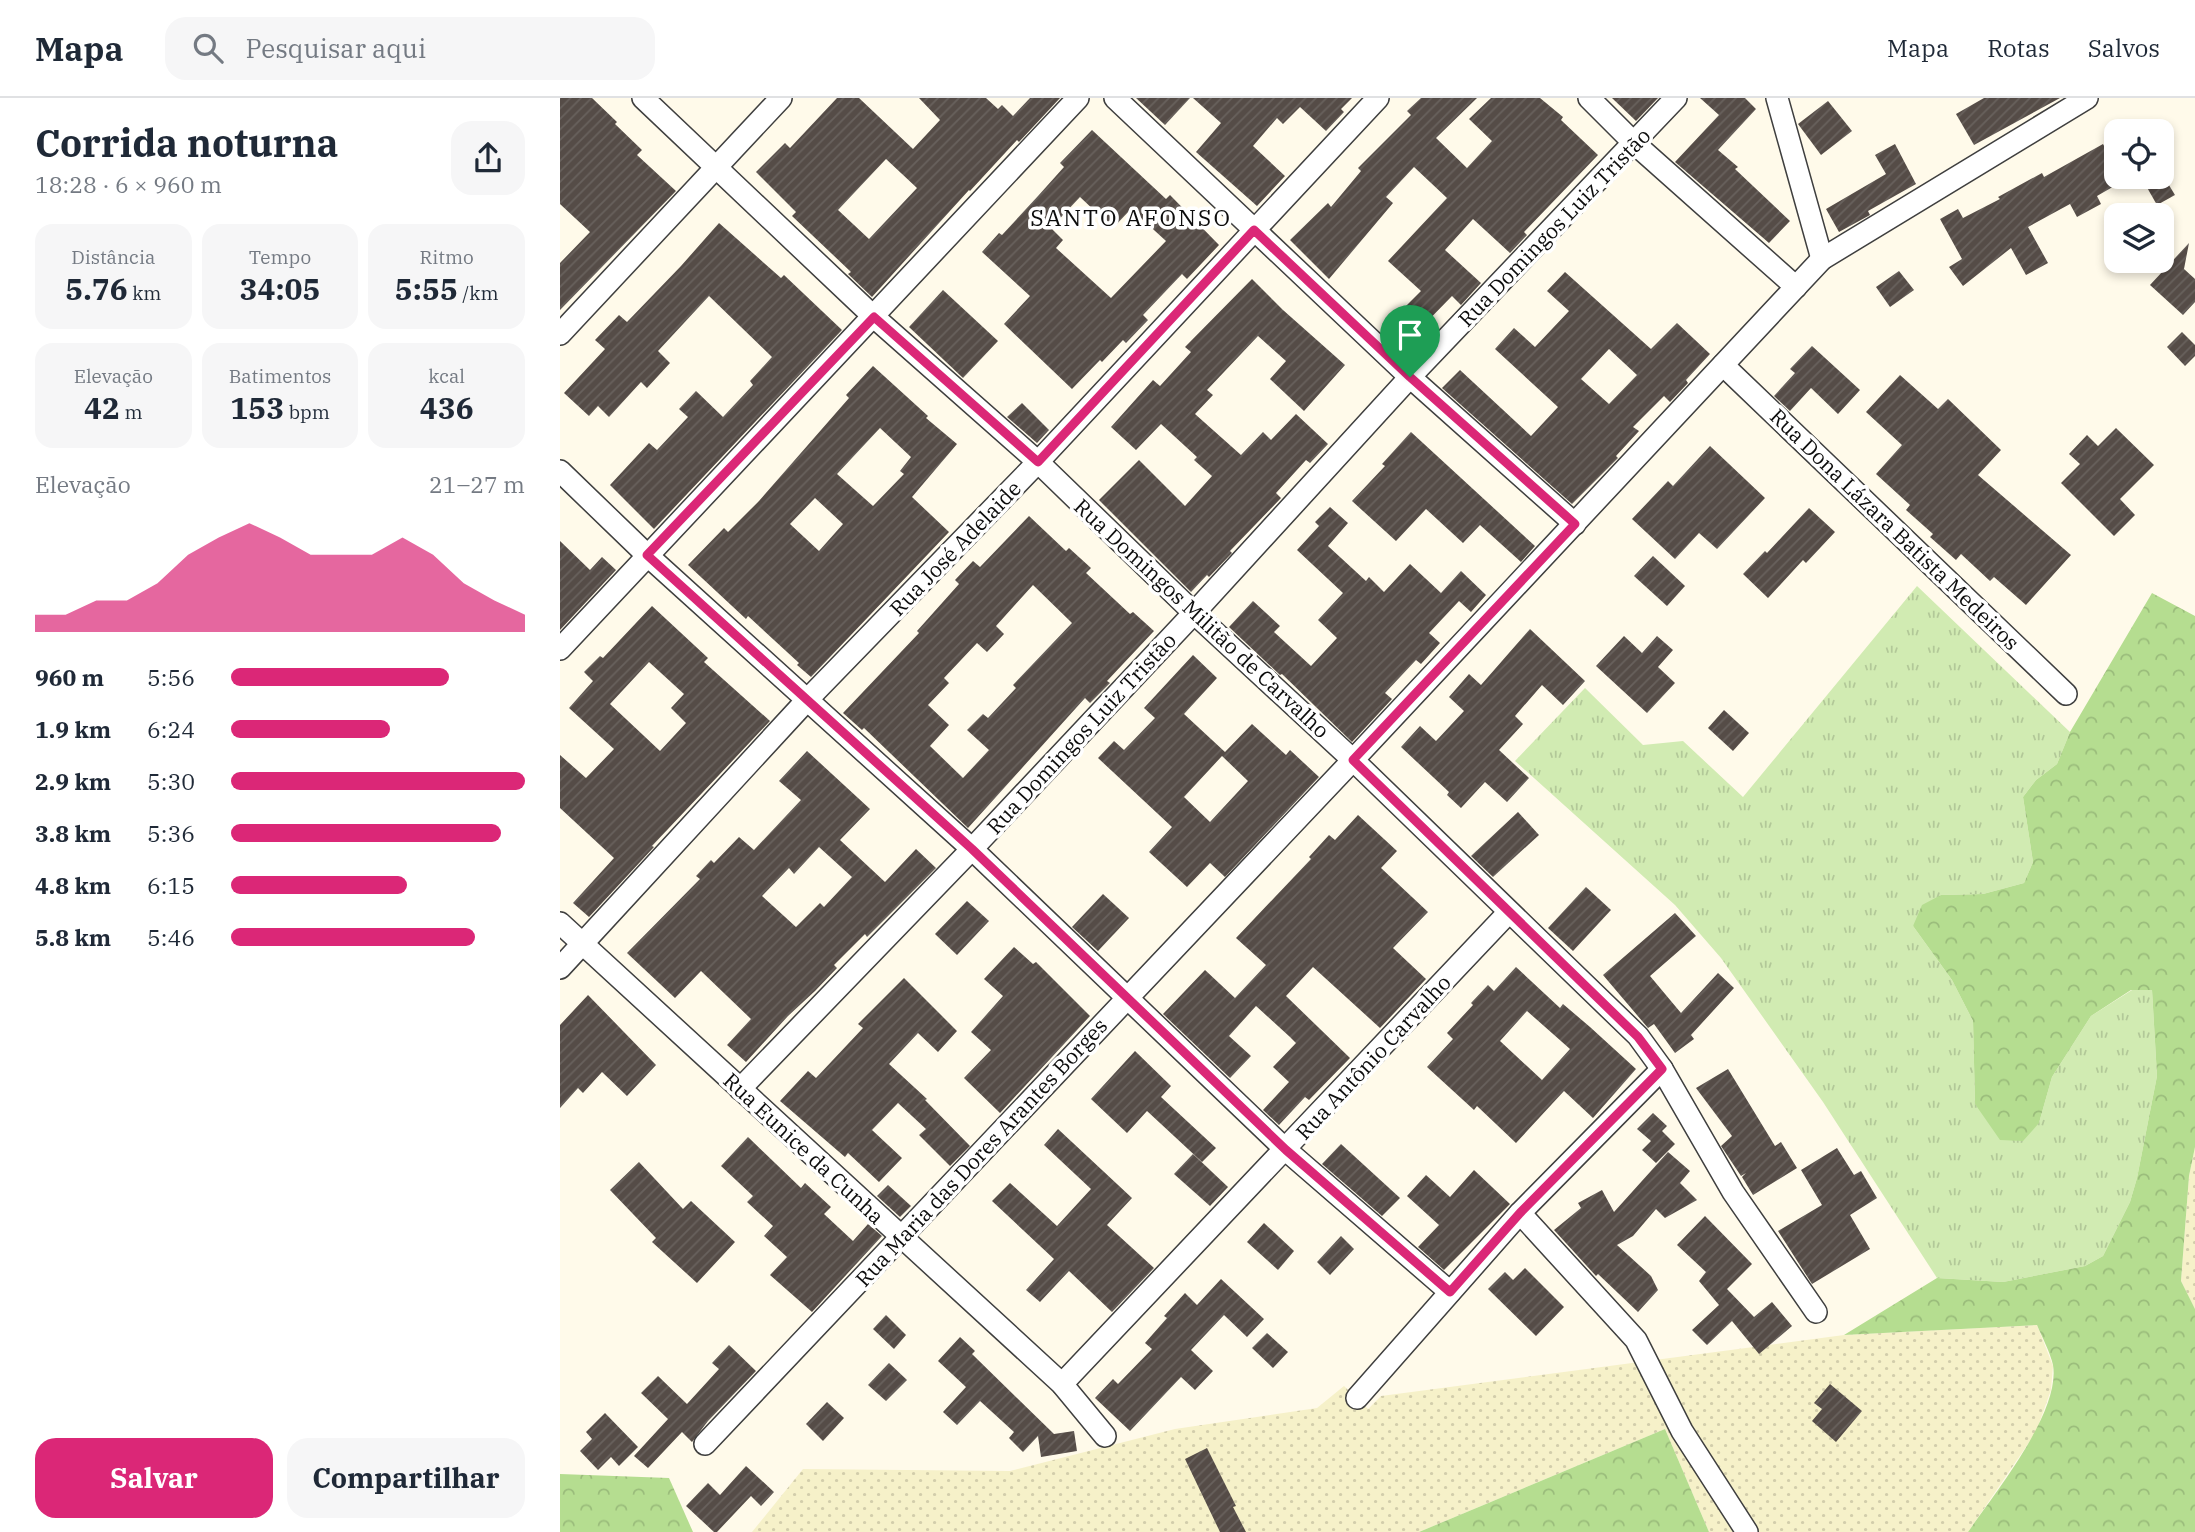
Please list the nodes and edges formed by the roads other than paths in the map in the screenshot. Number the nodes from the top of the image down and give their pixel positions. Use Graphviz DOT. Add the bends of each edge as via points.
graph roads {
  1 [pos="643,98"];
  2 [pos="781,98"];
  3 [pos="1078,98"];
  4 [pos="1115,98"];
  5 [pos="1378,98"];
  6 [pos="1589,98"];
  7 [pos="1676,98"];
  8 [pos="1777,98"];
  9 [pos="2087,98"];
  10 [pos="1634,143"];
  11 [pos="717,166"];
  12 [pos="1254,230"];
  13 [pos="1822,259"];
  14 [pos="1796,287"];
  15 [pos="874,317"];
  16 [pos="560,334"];
  17 [pos="1723,365"];
  18 [pos="1410,377"];
  19 [pos="1038,462"];
  20 [pos="560,471"];
  21 [pos="1575,524"];
  22 [pos="647,555"];
  23 [pos="1194,613"];
  24 [pos="560,649"];
  25 [pos="2066,694"];
  26 [pos="807,700"];
  27 [pos="1353,760"];
  28 [pos="972,849"];
  29 [pos="1509,912"];
  30 [pos="560,923"];
  31 [pos="582,944"];
  32 [pos="560,968"];
  33 [pos="1126,999"];
  34 [pos="1662,1069"];
  35 [pos="740,1089"];
  36 [pos="1286,1150"];
  37 [pos="1520,1213"];
  38 [pos="901,1237"];
  39 [pos="1450,1292"];
  40 [pos="1816,1312"];
  41 [pos="1062,1384"];
  42 [pos="1357,1398"];
  43 [pos="1105,1436"];
  44 [pos="705,1444"];
  45 [pos="1747,1532"];
  1 -- 11 [label="street, Rua Domingos Militão de Carvalho"];
  2 -- 11 [label="street"];
  3 -- 15 [label="street"];
  4 -- 12 [label="street"];
  5 -- 12 [label="street, Rua José Adelaide"];
  6 -- 10 [label="street"];
  7 -- 10 [label="street, Rua Domingos Luiz Tristão"];
  8 -- 13 [label="street"];
  9 -- 13 [label="street, Rua Maria das Dores Arantes Borges"];
  10 -- 14 [label="street"];
  10 -- 18 [label="street, Rua Domingos Luiz Tristão"];
  11 -- 15 [label="street, Rua Domingos Militão de Carvalho"];
  11 -- 16 [label="street"];
  12 -- 18 [label="street"];
  12 -- 19 [label="street, Rua José Adelaide"];
  13 -- 14 [label="street, Rua Maria das Dores Arantes Borges"];
  14 -- 17 [label="street, Rua Maria das Dores Arantes Borges"];
  15 -- 19 [label="street, Rua Domingos Militão de Carvalho"];
  15 -- 22 [label="street"];
  17 -- 21 [label="street, Rua Maria das Dores Arantes Borges"];
  17 -- 25 [label="street, Rua Dona Lázara Batista Medeiros"];
  18 -- 21 [label="street"];
  18 -- 23 [label="street, Rua Domingos Luiz Tristão"];
  19 -- 23 [label="street, Rua Domingos Militão de Carvalho"];
  19 -- 26 [label="street, Rua José Adelaide"];
  20 -- 22 [label="street"];
  21 -- 27 [label="street, Rua Maria das Dores Arantes Borges"];
  22 -- 24 [label="street"];
  22 -- 26 [label="street"];
  23 -- 27 [label="street, Rua Domingos Militão de Carvalho"];
  23 -- 28 [label="street, Rua Domingos Luiz Tristão"];
  26 -- 28 [label="street"];
  26 -- 31 [label="street, Rua José Adelaide"];
  27 -- 29 [label="street, Rua Domingos Militão de Carvalho"];
  27 -- 33 [label="street, Rua Maria das Dores Arantes Borges"];
  28 -- 33 [label="street"];
  28 -- 35 [label="street, Rua Domingos Luiz Tristão"];
  29 -- 34 [label="street, Rua Domingos Militão de Carvalho" via="1638,1037"];
  29 -- 36 [label="street, Rua Antônio Carvalho"];
  30 -- 31 [label="street, Rua Eunice da Cunha"];
  31 -- 32 [label="street, Rua José Adelaide"];
  31 -- 35 [label="street, Rua Eunice da Cunha"];
  33 -- 36 [label="street"];
  33 -- 38 [label="street, Rua Maria das Dores Arantes Borges"];
  34 -- 37 [label="street"];
  34 -- 40 [label="street, Rua Domingos Militão de Carvalho" via="1733,1192"];
  35 -- 38 [label="street, Rua Eunice da Cunha"];
  36 -- 39 [label="street"];
  36 -- 41 [label="street, Rua Antônio Carvalho"];
  37 -- 39 [label="street"];
  37 -- 45 [label="street" via="1636,1340 1682,1431"];
  38 -- 41 [label="street, Rua Eunice da Cunha"];
  38 -- 44 [label="street, Rua Maria das Dores Arantes Borges"];
  39 -- 42 [label="street"];
  41 -- 43 [label="street, Rua Eunice da Cunha"];
}
